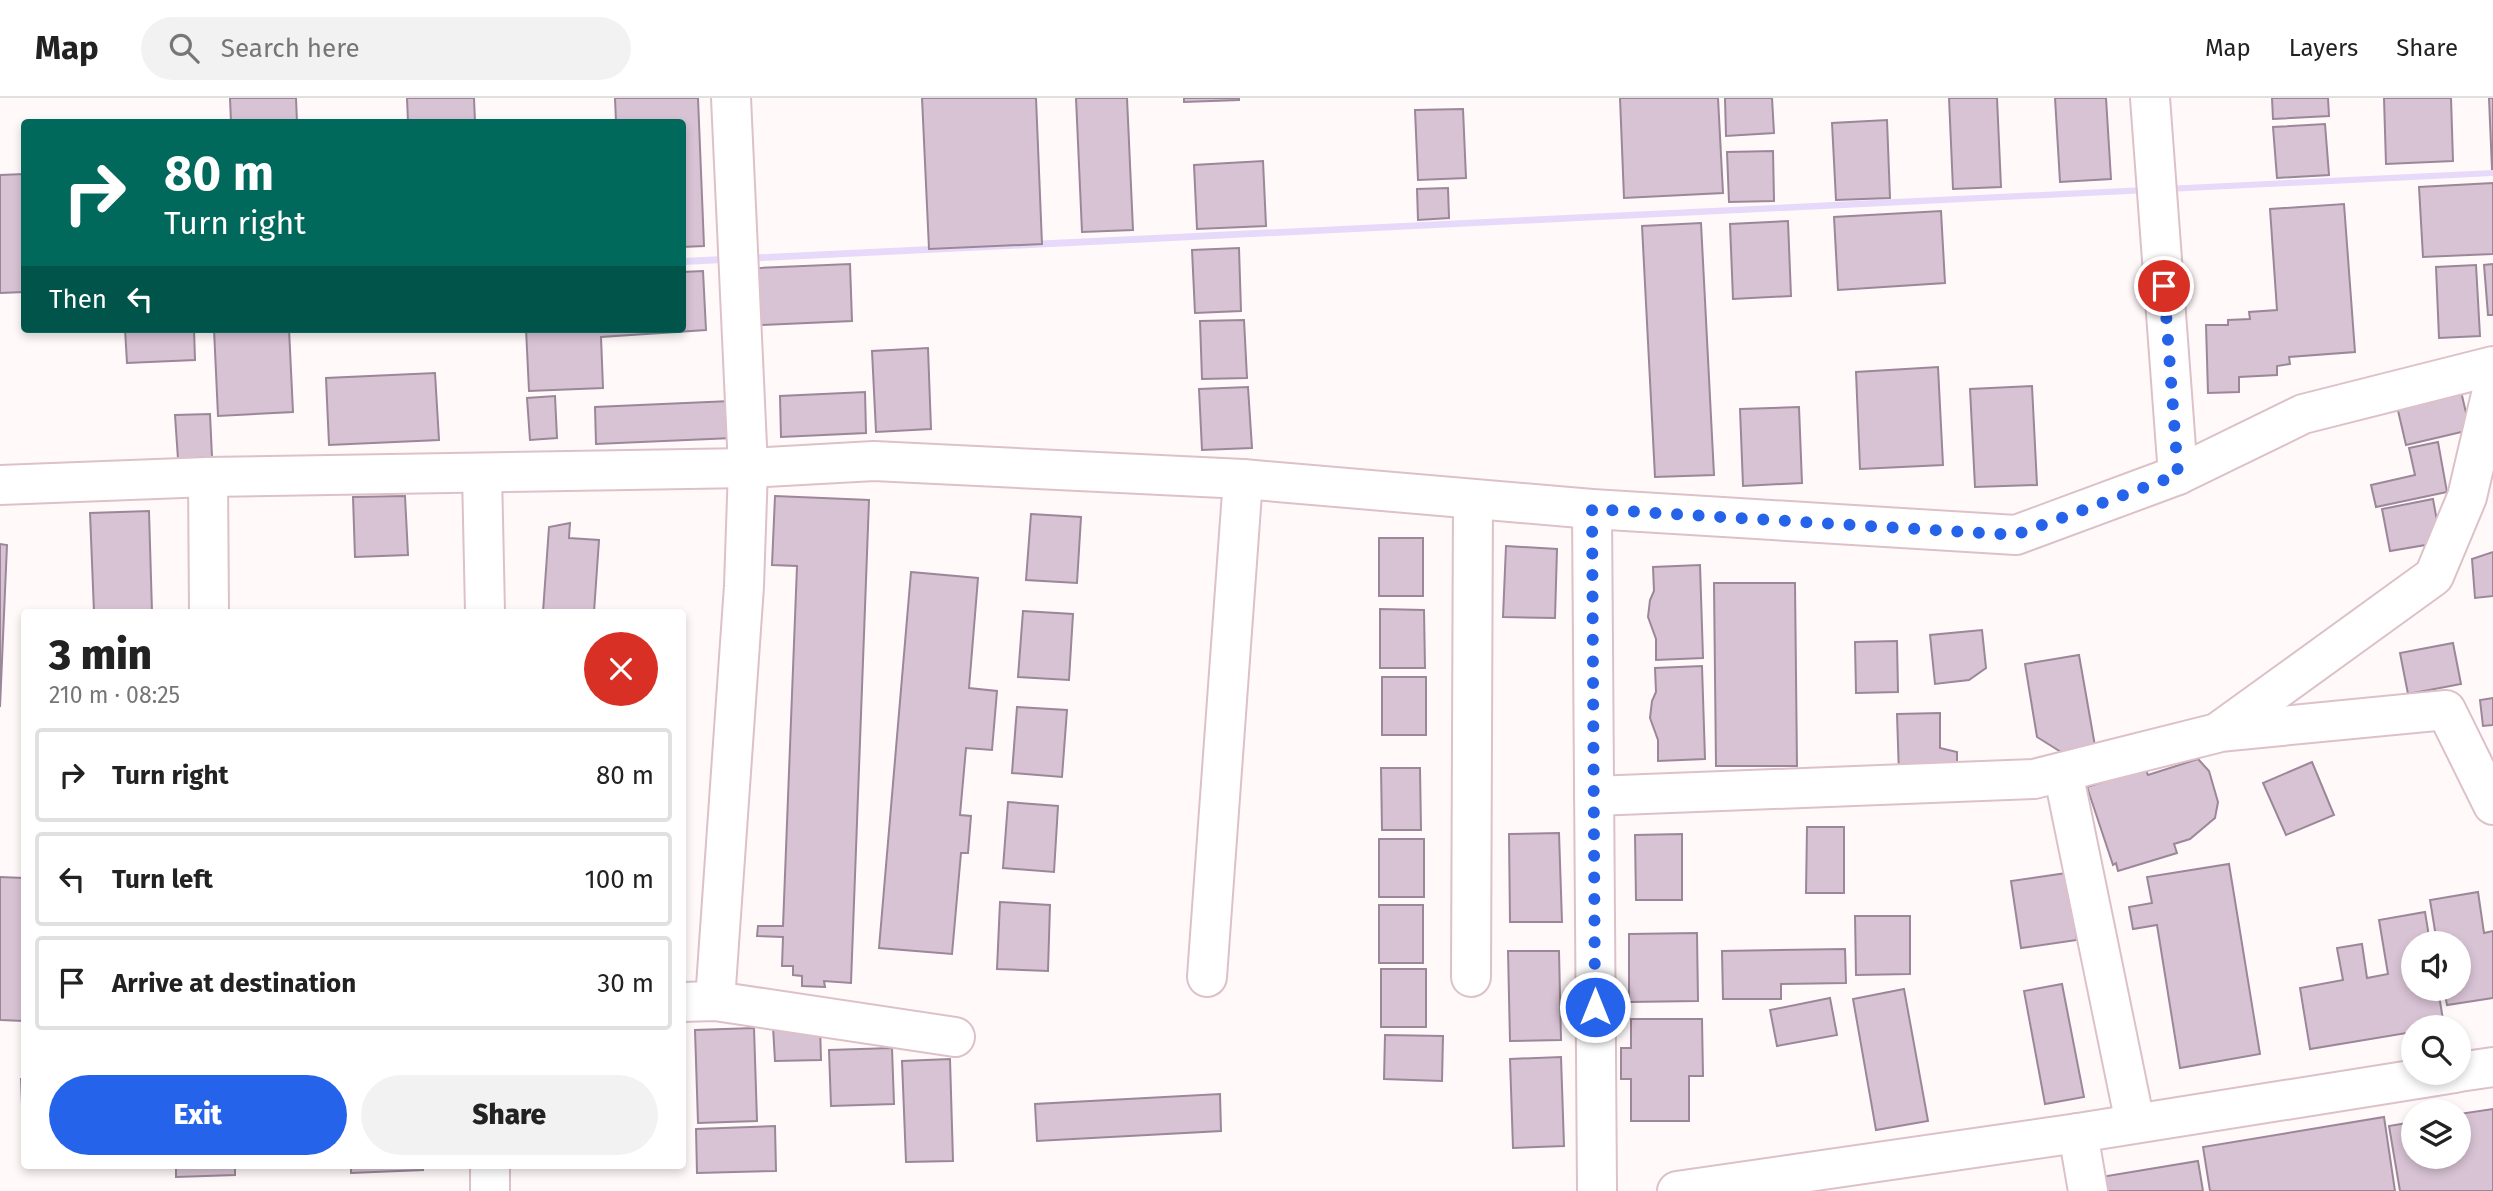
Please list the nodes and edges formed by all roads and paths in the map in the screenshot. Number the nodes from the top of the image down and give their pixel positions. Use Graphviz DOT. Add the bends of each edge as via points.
graph roads {
  1 [pos="731,98"];
  2 [pos="2150,98"];
  3 [pos="2493,366"];
  4 [pos="2493,386"];
  5 [pos="748,468"];
  6 [pos="482,473"];
  7 [pos="2178,475"];
  8 [pos="208,477"];
  9 [pos="1243,479"];
  10 [pos="0,485"];
  11 [pos="1473,499"];
  12 [pos="1592,509"];
  13 [pos="209,609"];
  14 [pos="485,609"];
  15 [pos="2217,733"];
  16 [pos="2063,772"];
  17 [pos="1594,796"];
  18 [pos="2493,805"];
  19 [pos="1207,977"];
  20 [pos="1471,977"];
  21 [pos="699,1002"];
  22 [pos="955,1037"];
  23 [pos="2493,1067"];
  24 [pos="2471,1070"];
  25 [pos="2401,1081"];
  26 [pos="2135,1123"];
  27 [pos="2078,1133"];
  28 [pos="490,1169"];
  29 [pos="490,1191"];
  30 [pos="1597,1191"];
  31 [pos="1677,1191"];
  32 [pos="2088,1191"];
  1 -- 5 [label="street"];
  2 -- 7 [label="street"];
  3 -- 7 [label="street" via="2303,414"];
  4 -- 15 [label="street" via="2467,497 2434,576"];
  5 -- 6 [label="street"];
  5 -- 9 [label="street" via="874,461"];
  5 -- 21 [label="street" via="744,586"];
  6 -- 8 [label="street"];
  6 -- 14 [label="street"];
  7 -- 12 [label="street" via="2015,535"];
  8 -- 10 [label="street"];
  8 -- 13 [label="street"];
  9 -- 11 [label="street"];
  9 -- 19 [label="street"];
  11 -- 12 [label="street"];
  11 -- 20 [label="street"];
  12 -- 17 [label="street"];
  15 -- 16 [label="street"];
  15 -- 18 [label="street" via="2446,709"];
  16 -- 17 [label="street" via="2034,779"];
  16 -- 26 [label="street"];
  17 -- 30 [label="street"];
  21 -- 22 [label="street"];
  23 -- 24 [label="street"];
  25 -- 26 [label="street"];
  26 -- 27 [label="street"];
  27 -- 31 [label="street"];
  27 -- 32 [label="street"];
  28 -- 29 [label="street"];
}
